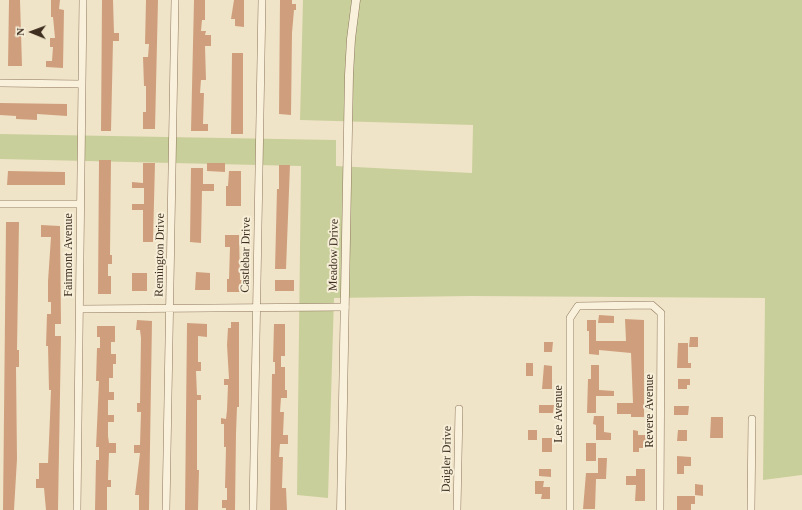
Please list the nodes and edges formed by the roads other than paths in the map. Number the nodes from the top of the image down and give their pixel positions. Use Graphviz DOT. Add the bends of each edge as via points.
graph roads {
  1 [pos="83,0"];
  2 [pos="175,0"];
  3 [pos="262,0"];
  4 [pos="356,0"];
  5 [pos="0,83"];
  6 [pos="81,84"];
  7 [pos="0,204"];
  8 [pos="80,204"];
  9 [pos="345,307"];
  10 [pos="256,308"];
  11 [pos="80,309"];
  12 [pos="170,309"];
  13 [pos="570,318"];
  14 [pos="459,409"];
  15 [pos="752,419"];
  16 [pos="77,510"];
  17 [pos="166,510"];
  18 [pos="253,510"];
  19 [pos="341,510"];
  20 [pos="457,510"];
  21 [pos="570,510"];
  22 [pos="660,510"];
  23 [pos="751,510"];
  1 -- 6 [label="street, Fairmont Avenue"];
  2 -- 12 [label="street, Remington Drive"];
  3 -- 10 [label="street, Castlebar Drive"];
  4 -- 9 [label="street, Meadow Drive" via="349,75"];
  5 -- 6 [label="street"];
  6 -- 8 [label="street, Fairmont Avenue"];
  7 -- 8 [label="street"];
  8 -- 11 [label="street, Fairmont Avenue"];
  9 -- 10 [label="street"];
  9 -- 19 [label="street, Meadow Drive"];
  10 -- 12 [label="street"];
  10 -- 18 [label="street, Castlebar Drive"];
  11 -- 12 [label="street"];
  11 -- 16 [label="street, Fairmont Avenue"];
  12 -- 17 [label="street, Remington Drive"];
  13 -- 21 [label="street, Lee Avenue"];
  13 -- 22 [label="street, Revere Avenue" via="578,306 652,305 661,313"];
  14 -- 20 [label="street, Daigler Drive"];
  15 -- 23 [label="street"];
}
